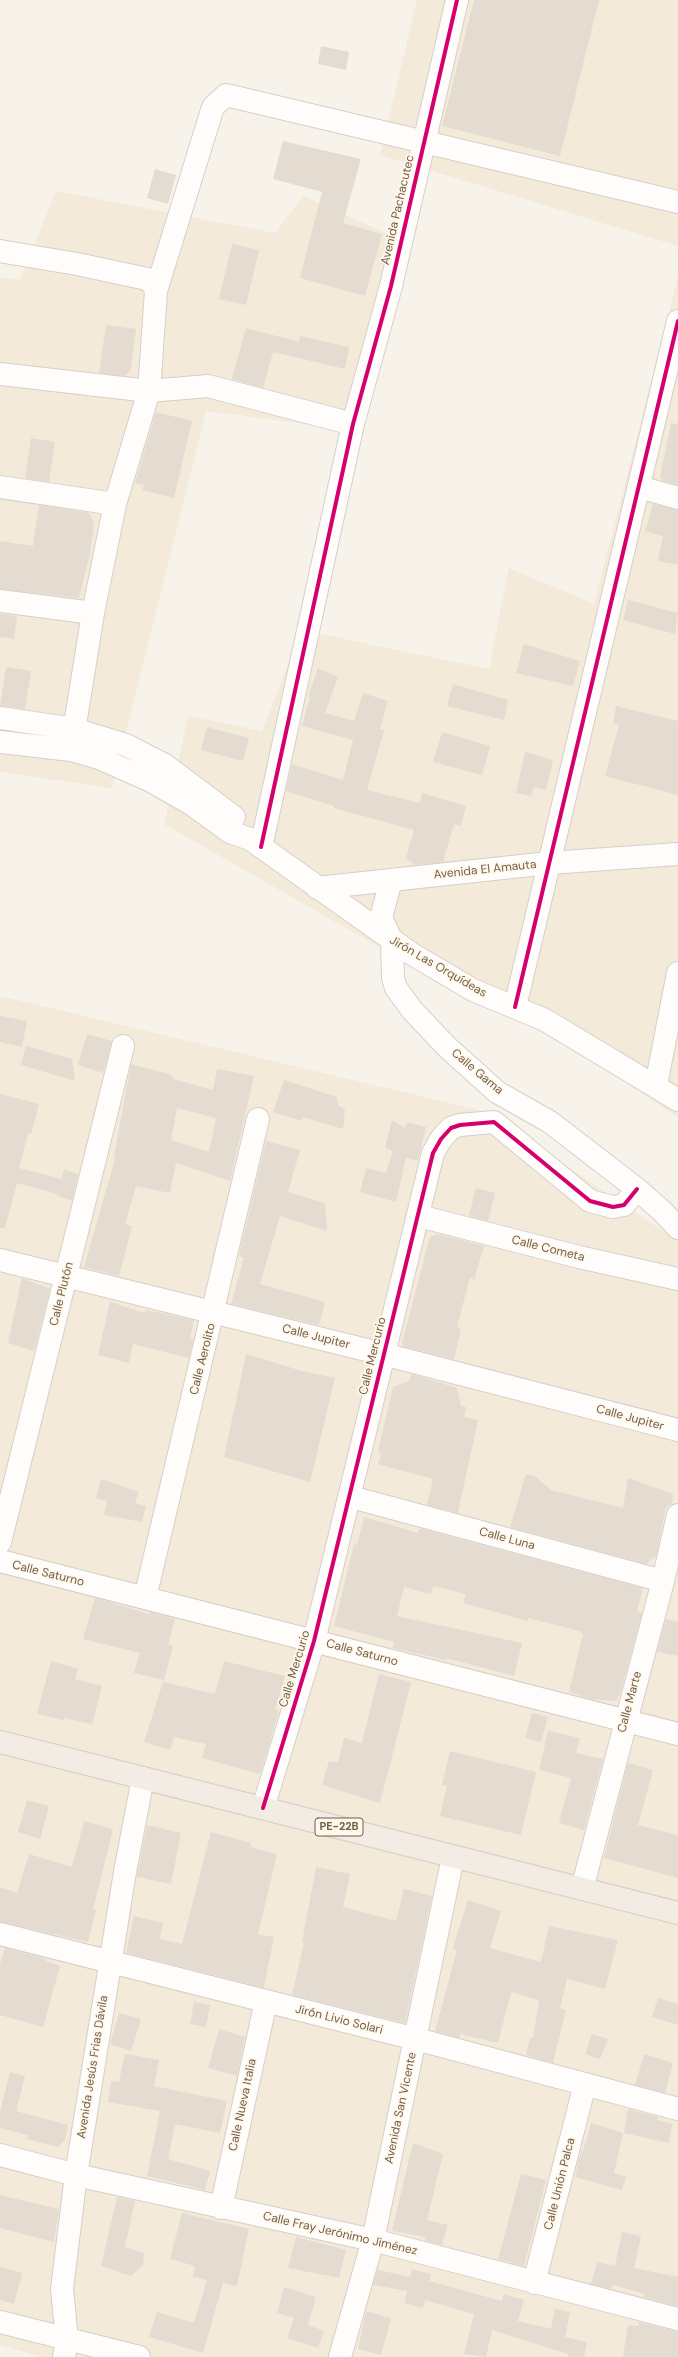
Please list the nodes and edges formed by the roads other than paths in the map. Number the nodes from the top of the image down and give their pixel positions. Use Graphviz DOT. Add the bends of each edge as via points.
graph roads {
  1 [pos="457,0"];
  2 [pos="426,141"];
  3 [pos="678,202"];
  4 [pos="0,251"];
  5 [pos="156,291"];
  6 [pos="678,321"];
  7 [pos="673,370"];
  8 [pos="0,374"];
  9 [pos="149,391"];
  10 [pos="354,424"];
  11 [pos="0,487"];
  12 [pos="639,488"];
  13 [pos="678,498"];
  14 [pos="114,504"];
  15 [pos="0,600"];
  16 [pos="93,613"];
  17 [pos="0,718"];
  18 [pos="74,729"];
  19 [pos="0,742"];
  20 [pos="71,750"];
  21 [pos="255,843"];
  22 [pos="678,854"];
  23 [pos="549,863"];
  24 [pos="391,880"];
  25 [pos="317,888"];
  26 [pos="392,941"];
  27 [pos="678,974"];
  28 [pos="515,1007"];
  29 [pos="124,1046"];
  30 [pos="656,1085"];
  31 [pos="678,1100"];
  32 [pos="258,1119"];
  33 [pos="637,1188"];
  34 [pos="419,1216"];
  35 [pos="678,1228"];
  36 [pos="0,1260"];
  37 [pos="66,1276"];
  38 [pos="678,1279"];
  39 [pos="214,1312"];
  40 [pos="383,1354"];
  41 [pos="678,1430"];
  42 [pos="351,1497"];
  43 [pos="678,1515"];
  44 [pos="0,1542"];
  45 [pos="0,1561"];
  46 [pos="663,1581"];
  47 [pos="145,1598"];
  48 [pos="314,1641"];
  49 [pos="625,1722"];
  50 [pos="678,1734"];
  51 [pos="0,1742"];
  52 [pos="143,1778"];
  53 [pos="263,1808"];
  54 [pos="454,1857"];
  55 [pos="582,1889"];
  56 [pos="678,1914"];
  57 [pos="0,1934"];
  58 [pos="110,1962"];
  59 [pos="266,2002"];
  60 [pos="416,2040"];
  61 [pos="585,2084"];
  62 [pos="678,2109"];
  63 [pos="0,2155"];
  64 [pos="76,2175"];
  65 [pos="220,2208"];
  66 [pos="373,2240"];
  67 [pos="534,2283"];
  68 [pos="678,2318"];
  69 [pos="0,2322"];
  70 [pos="66,2349"];
  71 [pos="139,2357"];
  72 [pos="340,2357"];
  1 -- 2 [label="street, Avenida Pachacutec"];
  2 -- 3 [label="street"];
  2 -- 5 [label="street" via="226,95 213,106"];
  2 -- 10 [label="street, Avenida Pachacutec"];
  4 -- 5 [label="street" via="147,279"];
  5 -- 9 [label="street"];
  6 -- 7 [label="street"];
  7 -- 12 [label="street"];
  8 -- 9 [label="street"];
  9 -- 10 [label="street" via="208,386"];
  9 -- 14 [label="street"];
  10 -- 21 [label="street, Avenida Pachacutec"];
  11 -- 14 [label="street"];
  12 -- 13 [label="street"];
  12 -- 23 [label="street"];
  14 -- 16 [label="street"];
  15 -- 16 [label="street"];
  16 -- 18 [label="street"];
  17 -- 18 [label="street"];
  18 -- 20 [label="street"];
  18 -- 21 [label="street" via="115,741 165,765 232,815"];
  19 -- 20 [label="street"];
  20 -- 21 [label="street" via="99,758 151,781 193,805 230,832"];
  21 -- 25 [label="street, Jirón Las Orquídeas"];
  22 -- 23 [label="street, Avenida El Amauta"];
  23 -- 24 [label="street, Avenida El Amauta"];
  23 -- 28 [label="street"];
  24 -- 25 [label="street, Avenida El Amauta"];
  24 -- 26 [label="street, Calle Gama" via="380,918"];
  25 -- 26 [label="street, Jirón Las Orquídeas"];
  26 -- 28 [label="street, Jirón Las Orquídeas" via="473,990"];
  26 -- 33 [label="street, Calle Gama" via="393,978 396,988 427,1027 497,1092 550,1122"];
  27 -- 30 [label="street"];
  28 -- 30 [label="street, Jirón Las Orquídeas" via="552,1024"];
  29 -- 37 [label="street, Calle Plutón"];
  30 -- 31 [label="street, Jirón Las Orquídeas"];
  32 -- 39 [label="street, Calle Aerolito"];
  33 -- 34 [label="street, Calle Mercurio" via="624,1205 603,1206 590,1201 494,1122 460,1124 450,1128 433,1154"];
  33 -- 35 [label="street, Calle Gama"];
  34 -- 38 [label="street, Calle Cometa" via="579,1257"];
  34 -- 40 [label="street, Calle Mercurio"];
  36 -- 37 [label="street, Calle Jupiter"];
  37 -- 39 [label="street, Calle Jupiter"];
  37 -- 44 [label="street, Calle Plutón"];
  39 -- 40 [label="street, Calle Jupiter"];
  39 -- 47 [label="street, Calle Aerolito"];
  40 -- 41 [label="street, Calle Jupiter"];
  40 -- 42 [label="street, Calle Mercurio"];
  42 -- 46 [label="street, Calle Luna"];
  42 -- 48 [label="street, Calle Mercurio"];
  43 -- 46 [label="street, Calle Marte"];
  45 -- 47 [label="street, Calle Saturno"];
  46 -- 49 [label="street, Calle Marte"];
  47 -- 48 [label="street, Calle Saturno"];
  48 -- 49 [label="street, Calle Saturno"];
  48 -- 53 [label="street, Calle Mercurio"];
  49 -- 50 [label="street, Calle Saturno"];
  49 -- 55 [label="street, Calle Marte"];
  51 -- 52 [label="highway, PE-22B"];
  52 -- 53 [label="highway, PE-22B"];
  52 -- 58 [label="street, Avenida Jesús Frias Dávila"];
  53 -- 54 [label="highway, PE-22B"];
  54 -- 55 [label="highway, PE-22B"];
  54 -- 60 [label="street, Avenida San Vicente"];
  55 -- 56 [label="highway, PE-22B"];
  57 -- 58 [label="street, Jirón Livio Solari"];
  58 -- 59 [label="street, Jirón Livio Solari"];
  58 -- 64 [label="street, Avenida Jesús Frias Dávila"];
  59 -- 60 [label="street, Jirón Livio Solari"];
  59 -- 65 [label="street, Calle Nueva Italia"];
  60 -- 61 [label="street, Jirón Livio Solari"];
  60 -- 66 [label="street, Avenida San Vicente"];
  61 -- 62 [label="street, Jirón Livio Solari"];
  61 -- 67 [label="street, Calle Unión Palca"];
  63 -- 64 [label="street, Calle Fray Jerónimo Jiménez"];
  64 -- 65 [label="street, Calle Fray Jerónimo Jiménez"];
  64 -- 70 [label="street, Avenida Jesús Frias Dávila" via="62,2290"];
  65 -- 66 [label="street, Calle Fray Jerónimo Jiménez"];
  66 -- 67 [label="street, Calle Fray Jerónimo Jiménez"];
  66 -- 72 [label="street, Avenida San Vicente"];
  67 -- 68 [label="street, Calle Fray Jerónimo Jiménez"];
  69 -- 70 [label="street"];
  70 -- 71 [label="street"];
}
